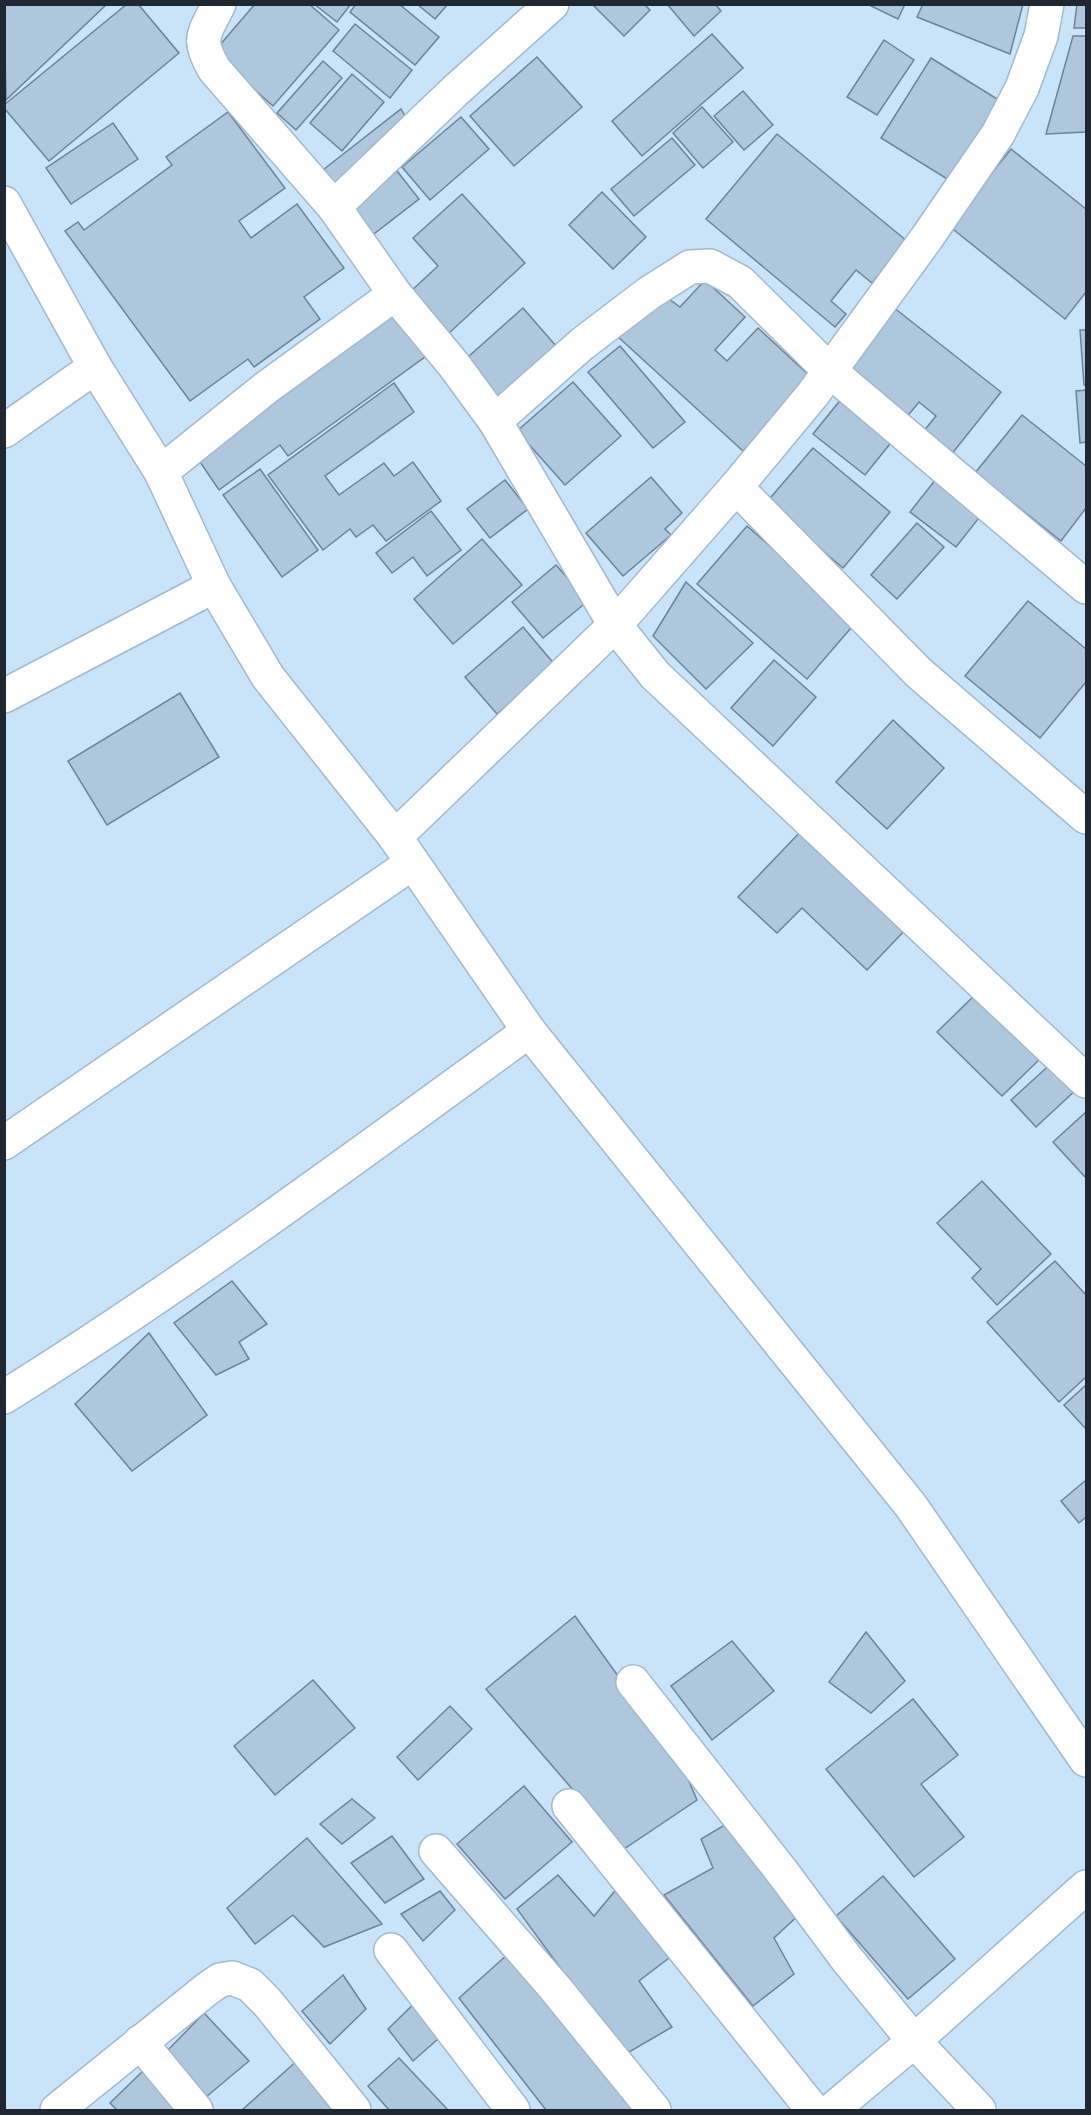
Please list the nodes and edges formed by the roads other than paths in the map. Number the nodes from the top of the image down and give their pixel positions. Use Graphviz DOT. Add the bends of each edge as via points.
graph roads {
  1 [pos="219,4"];
  2 [pos="552,4"];
  3 [pos="1047,4"];
  4 [pos="4,203"];
  5 [pos="334,207"];
  6 [pos="395,294"];
  7 [pos="95,367"];
  8 [pos="830,371"];
  9 [pos="495,421"];
  10 [pos="4,431"];
  11 [pos="161,472"];
  12 [pos="736,487"];
  13 [pos="214,586"];
  14 [pos="1086,587"];
  15 [pos="615,626"];
  16 [pos="4,696"];
  17 [pos="1086,817"];
  18 [pos="403,850"];
  19 [pos="529,1031"];
  20 [pos="1086,1081"];
  21 [pos="4,1143"];
  22 [pos="4,1397"];
  23 [pos="633,1682"];
  24 [pos="1086,1760"];
  25 [pos="569,1806"];
  26 [pos="436,1851"];
  27 [pos="1086,1887"];
  28 [pos="392,1950"];
  29 [pos="140,2042"];
  30 [pos="914,2042"];
  31 [pos="57,2110"];
  32 [pos="196,2110"];
  33 [pos="354,2110"];
  34 [pos="513,2110"];
  35 [pos="654,2110"];
  36 [pos="813,2110"];
  37 [pos="832,2110"];
  38 [pos="979,2110"];
  1 -- 5 [label="street" via="202,38 204,52 214,69"];
  2 -- 5 [label="street"];
  3 -- 8 [label="street" via="1041,36 1022,88 998,134"];
  4 -- 7 [label="street"];
  5 -- 6 [label="street"];
  6 -- 9 [label="street"];
  6 -- 11 [label="street" via="267,387"];
  7 -- 10 [label="street"];
  7 -- 11 [label="street"];
  8 -- 9 [label="street" via="740,282 710,266 690,267 582,344"];
  8 -- 12 [label="street"];
  8 -- 14 [label="street"];
  9 -- 15 [label="street"];
  11 -- 13 [label="street"];
  12 -- 15 [label="street"];
  12 -- 17 [label="street" via="919,673"];
  13 -- 16 [label="street"];
  13 -- 18 [label="street" via="268,677"];
  15 -- 18 [label="street"];
  15 -- 20 [label="street" via="655,675"];
  18 -- 19 [label="street"];
  18 -- 21 [label="street"];
  19 -- 22 [label="street" via="272,1217 73,1355"];
  19 -- 24 [label="street" via="911,1506"];
  23 -- 30 [label="street"];
  25 -- 36 [label="street"];
  26 -- 35 [label="street"];
  27 -- 30 [label="street"];
  28 -- 34 [label="street"];
  29 -- 31 [label="street"];
  29 -- 32 [label="street"];
  29 -- 33 [label="street" via="207,1989 220,1980 232,1978 250,1985 267,2002"];
  30 -- 37 [label="street"];
  30 -- 38 [label="street"];
}
